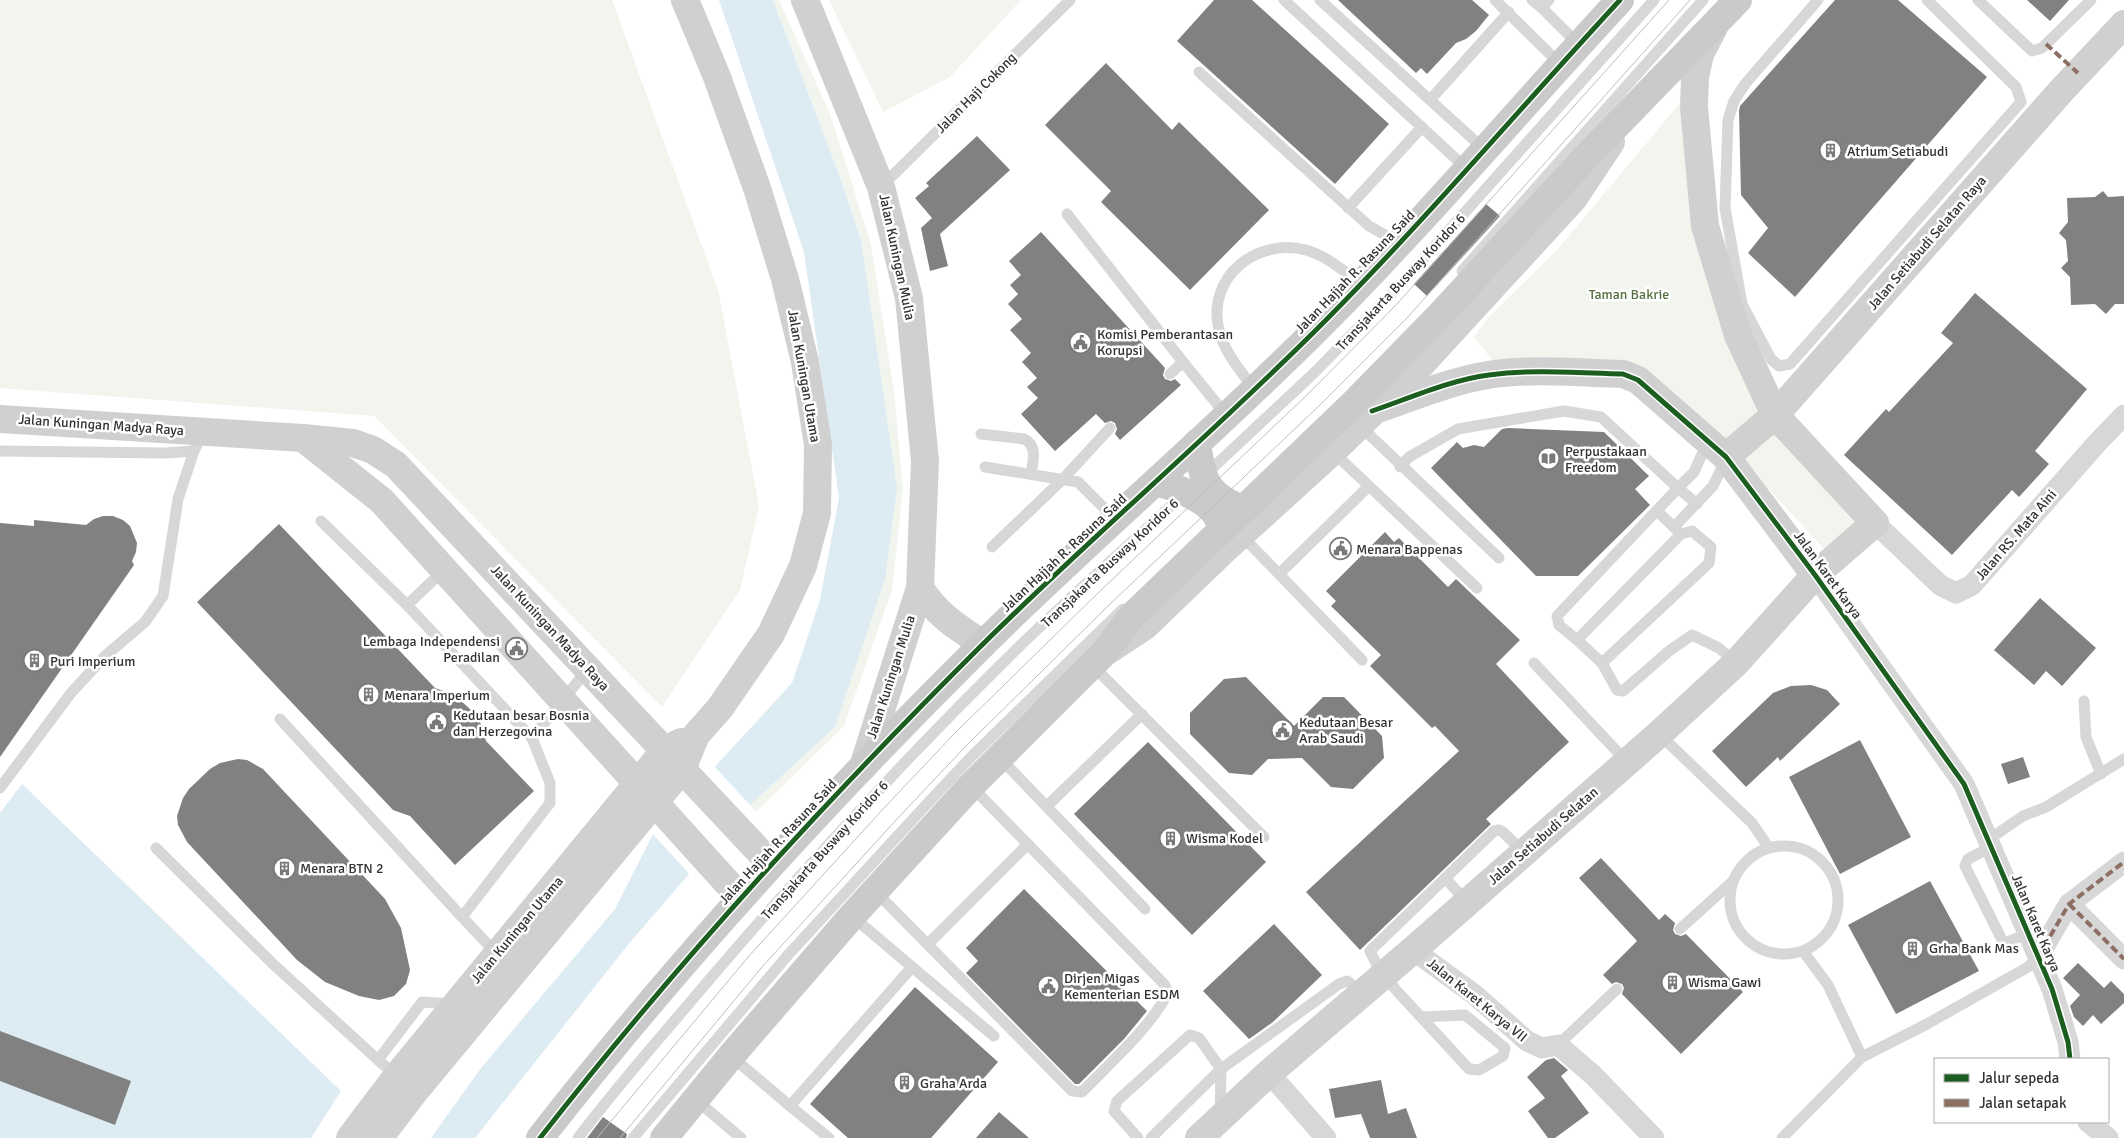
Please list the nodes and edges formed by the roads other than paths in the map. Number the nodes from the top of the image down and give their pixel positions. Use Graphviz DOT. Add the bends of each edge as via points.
graph roads {
  1 [pos="685,0"];
  2 [pos="805,0"];
  3 [pos="1070,0"];
  4 [pos="1284,0"];
  5 [pos="1320,0"];
  6 [pos="1495,0"];
  7 [pos="1532,0"];
  8 [pos="1620,0"];
  9 [pos="1654,0"];
  10 [pos="1703,0"];
  11 [pos="1738,0"];
  12 [pos="1818,0"];
  13 [pos="1927,0"];
  14 [pos="1978,0"];
  15 [pos="2091,0"];
  16 [pos="1546,4"];
  17 [pos="1508,12"];
  18 [pos="1716,24"];
  19 [pos="2124,24"];
  20 [pos="1579,45"];
  21 [pos="1560,64"];
  22 [pos="1198,72"];
  23 [pos="1430,100"];
  24 [pos="1631,111"];
  25 [pos="1422,127"];
  26 [pos="1476,159"];
  27 [pos="882,187"];
  28 [pos="1348,208"];
  29 [pos="1067,214"];
  30 [pos="1399,243"];
  31 [pos="1456,278"];
  32 [pos="1362,284"];
  33 [pos="1410,328"];
  34 [pos="1183,362"];
  35 [pos="1170,374"];
  36 [pos="1254,388"];
  37 [pos="1337,403"];
  38 [pos="1226,415"];
  39 [pos="1775,415"];
  40 [pos="2124,415"];
  41 [pos="1365,418"];
  42 [pos="0,419"];
  43 [pos="1110,428"];
  44 [pos="981,434"];
  45 [pos="303,438"];
  46 [pos="198,441"];
  47 [pos="1197,443"];
  48 [pos="1717,449"];
  49 [pos="0,451"];
  50 [pos="1333,451"];
  51 [pos="984,467"];
  52 [pos="1400,467"];
  53 [pos="1031,474"];
  54 [pos="1062,480"];
  55 [pos="1156,482"];
  56 [pos="1195,485"];
  57 [pos="1369,486"];
  58 [pos="1678,488"];
  59 [pos="1697,504"];
  60 [pos="1657,511"];
  61 [pos="1228,516"];
  62 [pos="1116,520"];
  63 [pos="322,521"];
  64 [pos="1875,523"];
  65 [pos="1678,530"];
  66 [pos="992,547"];
  67 [pos="1499,558"];
  68 [pos="444,570"];
  69 [pos="1279,574"];
  70 [pos="1814,575"];
  71 [pos="920,588"];
  72 [pos="1477,588"];
  73 [pos="1133,598"];
  74 [pos="407,605"];
  75 [pos="1577,640"];
  76 [pos="983,644"];
  77 [pos="1098,659"];
  78 [pos="1362,660"];
  79 [pos="1602,663"];
  80 [pos="1736,663"];
  81 [pos="1534,664"];
  82 [pos="588,669"];
  83 [pos="562,700"];
  84 [pos="2084,701"];
  85 [pos="1142,714"];
  86 [pos="280,719"];
  87 [pos="1659,734"];
  88 [pos="532,738"];
  89 [pos="999,757"];
  90 [pos="2124,759"];
  91 [pos="1627,762"];
  92 [pos="679,766"];
  93 [pos="863,767"];
  94 [pos="2101,774"];
  95 [pos="971,786"];
  96 [pos="0,788"];
  97 [pos="652,800"];
  98 [pos="1047,806"];
  99 [pos="1264,837"];
  100 [pos="1028,844"];
  101 [pos="1989,844"];
  102 [pos="156,848"];
  103 [pos="1769,848"];
  104 [pos="1524,853"];
  105 [pos="2124,862"];
  106 [pos="771,864"];
  107 [pos="1445,878"];
  108 [pos="1733,881"];
  109 [pos="875,891"];
  110 [pos="741,898"];
  111 [pos="1467,902"];
  112 [pos="2069,904"];
  113 [pos="1145,909"];
  114 [pos="852,916"];
  115 [pos="462,917"];
  116 [pos="1680,929"];
  117 [pos="2029,933"];
  118 [pos="928,944"];
  119 [pos="1413,950"];
  120 [pos="1803,951"];
  121 [pos="2038,957"];
  122 [pos="2124,959"];
  123 [pos="505,964"];
  124 [pos="912,967"];
  125 [pos="1384,975"];
  126 [pos="1617,989"];
  127 [pos="1363,993"];
  128 [pos="466,1011"];
  129 [pos="1422,1017"];
  130 [pos="994,1036"];
  131 [pos="1558,1045"];
  132 [pos="731,1056"];
  133 [pos="1862,1056"];
  134 [pos="2070,1058"];
  135 [pos="1221,1069"];
  136 [pos="1269,1073"];
  137 [pos="397,1075"];
  138 [pos="695,1099"];
  139 [pos="790,1106"];
  140 [pos="1220,1119"];
  141 [pos="2089,1123"];
  142 [pos="350,1138"];
  143 [pos="380,1138"];
  144 [pos="540,1138"];
  145 [pos="578,1138"];
  146 [pos="632,1138"];
  147 [pos="664,1138"];
  148 [pos="741,1138"];
  149 [pos="829,1138"];
  150 [pos="1138,1138"];
  151 [pos="1151,1138"];
  152 [pos="1199,1138"];
  153 [pos="1326,1138"];
  154 [pos="1654,1138"];
  155 [pos="1782,1138"];
  156 [pos="2108,1138"];
  1 -- 92 [label="street, Jalan Kuningan Utama" via="757,188 785,279 818,445 817,514 803,566 771,634 720,708 696,735"];
  2 -- 27 [label="street, Jalan Kuningan Mulia"];
  3 -- 27 [label="lane, Jalan Haji Cokong"];
  4 -- 25 [label="lane"];
  5 -- 23 [label="lane"];
  6 -- 17 [label="lane"];
  7 -- 16 [label="lane"];
  8 -- 20 [label="main road, Jalan Hajjah R. Rasuna Said"];
  9 -- 56 [label="lane, Transjakarta Busway Koridor 6" via="1401,284 1314,373"];
  10 -- 31 [label="lane"];
  11 -- 18 [label="main road"];
  12 -- 13 [label="lane" via="1745,84 1734,101 1728,120 1725,208 1742,304 1771,359 1779,366 1790,364 2022,102 2016,87"];
  14 -- 15 [label="lane" via="2032,51 2042,48"];
  16 -- 20 [label="lane"];
  17 -- 21 [label="lane"];
  17 -- 23 [label="lane"];
  18 -- 24 [label="main road"];
  18 -- 39 [label="street" via="1700,54 1695,77 1694,107 1704,226 1738,335"];
  19 -- 39 [label="street, Jalan Setiabudi Selatan Raya"];
  20 -- 21 [label="main road, Jalan Hajjah R. Rasuna Said"];
  21 -- 26 [label="main road, Jalan Hajjah R. Rasuna Said"];
  22 -- 28 [label="lane"];
  23 -- 26 [label="lane"];
  24 -- 41 [label="street" via="1573,198 1415,371"];
  24 -- 61 [label="main road" via="1355,402"];
  25 -- 26 [label="lane"];
  25 -- 28 [label="lane"];
  26 -- 30 [label="main road, Jalan Hajjah R. Rasuna Said"];
  27 -- 71 [label="street, Jalan Kuningan Mulia" via="909,298 919,381 925,461"];
  28 -- 30 [label="lane" via="1369,226"];
  29 -- 34 [label="lane"];
  30 -- 32 [label="main road, Jalan Hajjah R. Rasuna Said"];
  32 -- 36 [label="main road, Jalan Hajjah R. Rasuna Said"];
  32 -- 36 [label="lane" via="1335,264 1307,250 1283,247 1260,251 1239,264 1224,283 1218,306 1218,329 1228,352"];
  33 -- 37 [label="lane"];
  34 -- 35 [label="lane"];
  34 -- 38 [label="lane"];
  36 -- 38 [label="main road, Jalan Hajjah R. Rasuna Said"];
  38 -- 47 [label="main road, Jalan Hajjah R. Rasuna Said"];
  39 -- 48 [label="street, Jalan Setiabudi Selatan Raya"];
  39 -- 64 [label="street"];
  40 -- 64 [label="street, Jalan RS. Mata Aini" via="1972,585 1956,593 1940,585"];
  41 -- 48 [label="street, Jalan Karet Karya" via="1457,382 1487,375 1518,372 1623,374 1638,380"];
  41 -- 50 [label="street"];
  41 -- 52 [label="lane"];
  42 -- 46 [label="street, Jalan Kuningan Madya Raya"];
  43 -- 54 [label="lane"];
  44 -- 53 [label="lane" via="1030,442 1034,451"];
  45 -- 46 [label="street, Jalan Kuningan Madya Raya"];
  45 -- 68 [label="street" via="382,501"];
  45 -- 82 [label="street, Jalan Kuningan Madya Raya" via="353,443 396,465"];
  46 -- 49 [label="lane, Jalan Kuningan Madya Raya" via="165,453"];
  46 -- 96 [label="lane, Jalan Kuningan Madya Raya" via="178,499 163,596 145,622 105,656 71,693"];
  47 -- 55 [label="main road, Jalan Hajjah R. Rasuna Said"];
  47 -- 56 [label="main road"];
  48 -- 58 [label="lane"];
  48 -- 59 [label="lane" via="1713,486"];
  48 -- 70 [label="street, Jalan Karet Karya"];
  50 -- 57 [label="lane"];
  50 -- 61 [label="street"];
  51 -- 53 [label="lane"];
  52 -- 58 [label="lane" via="1409,457 1458,429 1564,411 1601,417"];
  52 -- 67 [label="lane"];
  53 -- 54 [label="lane"];
  54 -- 62 [label="lane" via="1078,482"];
  54 -- 66 [label="lane"];
  55 -- 56 [label="main road"];
  55 -- 62 [label="main road, Jalan Hajjah R. Rasuna Said"];
  56 -- 61 [label="main road" via="1210,489"];
  56 -- 145 [label="lane, Transjakarta Busway Koridor 6" via="1028,639 854,816 743,940"];
  57 -- 69 [label="lane"];
  57 -- 72 [label="lane"];
  58 -- 59 [label="lane"];
  58 -- 60 [label="lane"];
  59 -- 65 [label="lane"];
  60 -- 65 [label="lane"];
  60 -- 75 [label="lane" via="1557,616 1559,625"];
  61 -- 69 [label="lane"];
  61 -- 77 [label="main road" via="1131,617"];
  62 -- 76 [label="main road, Jalan Hajjah R. Rasuna Said"];
  63 -- 74 [label="lane"];
  64 -- 70 [label="street, Jalan Setiabudi Selatan"];
  65 -- 75 [label="lane"];
  65 -- 79 [label="lane" via="1692,531 1707,542 1711,547 1709,563"];
  68 -- 74 [label="lane"];
  68 -- 83 [label="street"];
  69 -- 78 [label="lane"];
  70 -- 80 [label="street, Jalan Setiabudi Selatan"];
  70 -- 101 [label="street, Jalan Karet Karya" via="1964,784"];
  71 -- 76 [label="street, Jalan Kuningan Mulia" via="931,605 950,623"];
  71 -- 93 [label="street, Jalan Kuningan Mulia"];
  73 -- 146 [label="lane" via="926,804 788,955"];
  74 -- 88 [label="lane"];
  75 -- 79 [label="lane"];
  76 -- 93 [label="main road, Jalan Hajjah R. Rasuna Said"];
  77 -- 85 [label="lane"];
  77 -- 89 [label="main road"];
  79 -- 80 [label="lane" via="1617,690 1623,691 1692,635 1719,648"];
  80 -- 87 [label="street, Jalan Setiabudi Selatan"];
  81 -- 91 [label="lane"];
  82 -- 83 [label="lane"];
  82 -- 92 [label="street, Jalan Kuningan Madya Raya"];
  83 -- 88 [label="lane"];
  83 -- 97 [label="street"];
  84 -- 94 [label="lane" via="2086,736"];
  85 -- 98 [label="lane"];
  85 -- 99 [label="lane"];
  86 -- 115 [label="lane"];
  87 -- 91 [label="street, Jalan Setiabudi Selatan"];
  87 -- 103 [label="lane" via="1752,823"];
  88 -- 115 [label="lane" via="550,783 550,802"];
  89 -- 95 [label="main road"];
  89 -- 98 [label="lane"];
  90 -- 94 [label="lane"];
  91 -- 104 [label="street, Jalan Setiabudi Selatan"];
  92 -- 97 [label="street, Jalan Kuningan Utama"];
  92 -- 106 [label="street, Jalan Kuningan Madya Raya"];
  93 -- 106 [label="main road, Jalan Hajjah R. Rasuna Said"];
  94 -- 101 [label="lane" via="2046,807 2023,816"];
  95 -- 100 [label="lane"];
  95 -- 109 [label="main road"];
  97 -- 110 [label="street"];
  97 -- 123 [label="street, Jalan Kuningan Utama"];
  98 -- 113 [label="lane"];
  100 -- 118 [label="lane"];
  100 -- 118 [label="lane" via="1138,956 1168,992 1135,1036 1082,1092 1072,1091 1045,1066"];
  101 -- 117 [label="street, Jalan Karet Karya"];
  101 -- 117 [label="lane" via="1968,859 1965,866 2002,940 2007,942"];
  102 -- 137 [label="lane" via="274,964"];
  103 -- 108 [label="lane" via="1748,859"];
  103 -- 120 [label="lane" via="1802,849 1816,857 1836,883 1836,916 1817,943"];
  104 -- 107 [label="lane" via="1504,832 1494,831"];
  104 -- 111 [label="street, Jalan Setiabudi Selatan"];
  105 -- 112 [label="street"];
  106 -- 110 [label="main road, Jalan Hajjah R. Rasuna Said"];
  107 -- 111 [label="lane"];
  107 -- 125 [label="lane" via="1371,949 1370,955"];
  108 -- 116 [label="lane"];
  108 -- 120 [label="lane" via="1731,911 1736,926 1746,938 1772,953"];
  109 -- 114 [label="main road"];
  109 -- 118 [label="lane"];
  110 -- 144 [label="main road, Jalan Hajjah R. Rasuna Said" via="591,1072"];
  111 -- 119 [label="street, Jalan Setiabudi Selatan"];
  112 -- 121 [label="street"];
  112 -- 122 [label="street"];
  114 -- 124 [label="lane"];
  114 -- 132 [label="main road"];
  115 -- 123 [label="lane"];
  117 -- 121 [label="street, Jalan Karet Karya"];
  119 -- 125 [label="street, Jalan Setiabudi Selatan"];
  119 -- 131 [label="street, Jalan Karet Karya VII" via="1475,995 1527,1041 1542,1048"];
  120 -- 133 [label="lane" via="1828,985"];
  121 -- 133 [label="lane, Jalan Karet Karya" via="2028,967 1927,1024"];
  121 -- 134 [label="street, Jalan Karet Karya" via="2060,1014"];
  123 -- 128 [label="street, Jalan Kuningan Utama"];
  124 -- 130 [label="lane"];
  124 -- 139 [label="lane"];
  125 -- 127 [label="street, Jalan Setiabudi Selatan"];
  125 -- 129 [label="lane"];
  126 -- 131 [label="lane"];
  127 -- 135 [label="lane" via="1347,981 1339,984"];
  127 -- 136 [label="street, Jalan Setiabudi Selatan"];
  128 -- 137 [label="street, Jalan Kuningan Utama"];
  128 -- 137 [label="lane" via="422,1002"];
  129 -- 129 [label="lane" via="1469,1069 1479,1070 1502,1056 1505,1048 1465,1014"];
  131 -- 154 [label="street" via="1593,1074"];
  132 -- 138 [label="main road"];
  132 -- 139 [label="lane"];
  133 -- 155 [label="lane, Jalan Karet Karya"];
  135 -- 140 [label="lane"];
  135 -- 150 [label="lane" via="1198,1038 1190,1035 1114,1107"];
  135 -- 151 [label="lane"];
  136 -- 140 [label="street, Jalan Setiabudi Selatan"];
  136 -- 153 [label="street"];
  137 -- 142 [label="street, Jalan Kuningan Utama"];
  137 -- 143 [label="street, Jalan Kuningan Utama"];
  138 -- 147 [label="main road"];
  138 -- 148 [label="lane"];
  139 -- 149 [label="lane"];
  140 -- 152 [label="street, Jalan Setiabudi Selatan"];
  141 -- 156 [label="street"];
}
